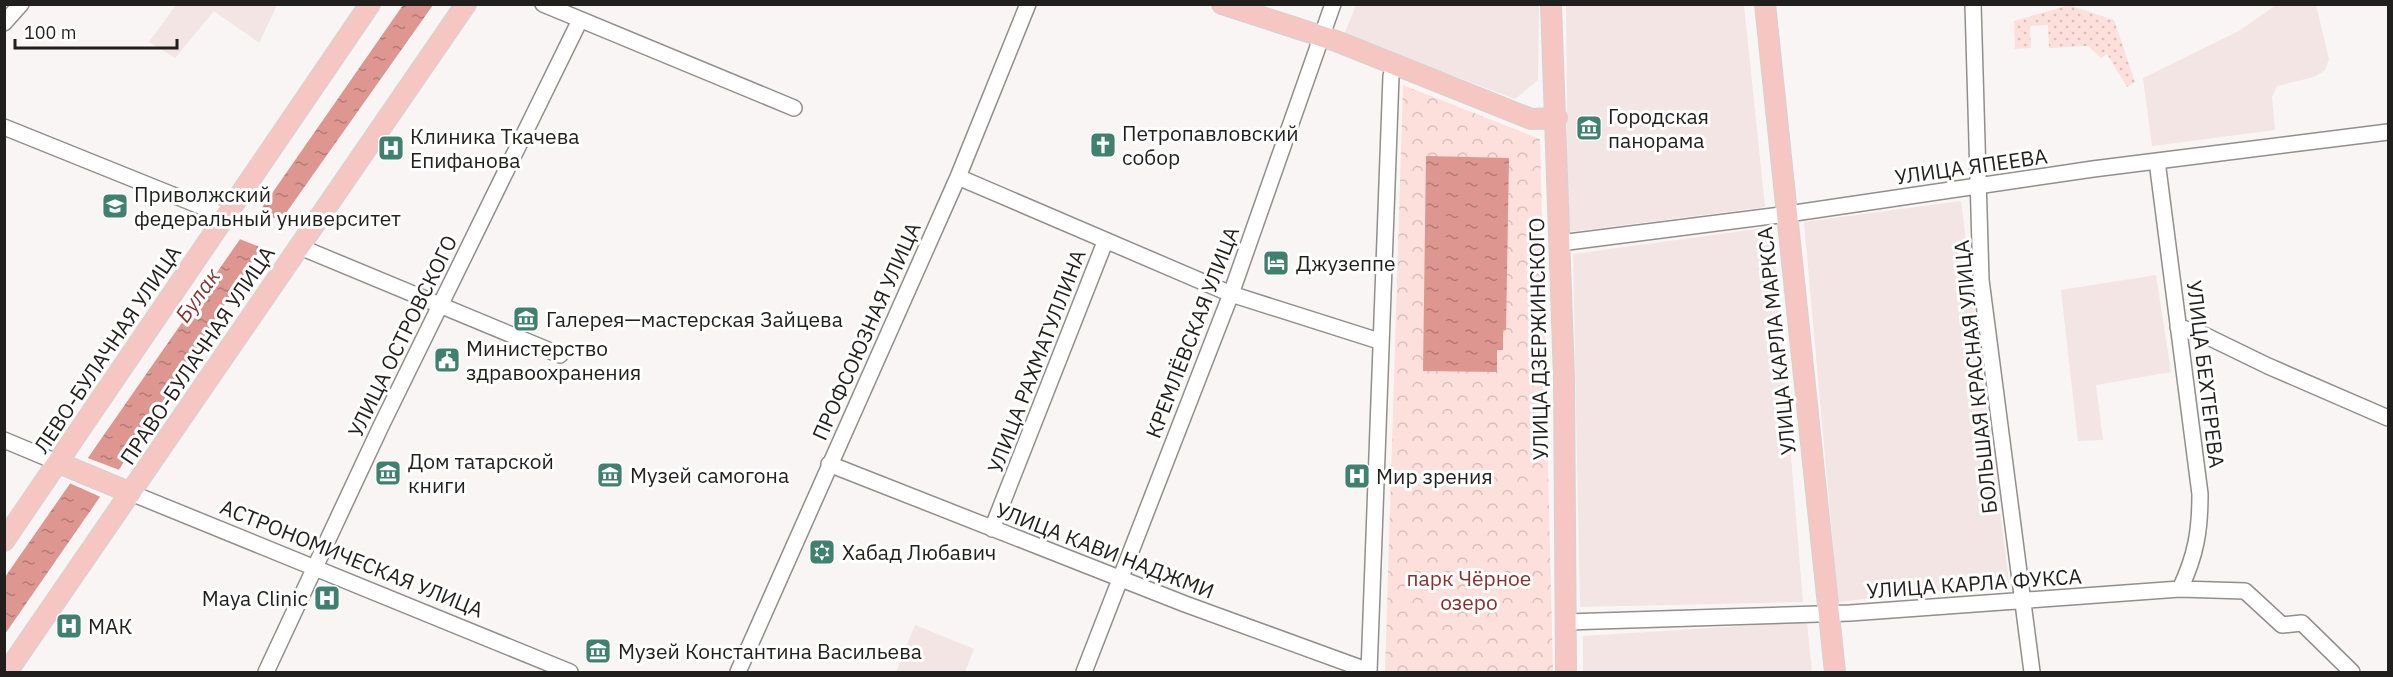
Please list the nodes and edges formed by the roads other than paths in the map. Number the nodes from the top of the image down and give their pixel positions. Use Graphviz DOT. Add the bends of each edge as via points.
graph roads {
  1 [pos="21,4"];
  2 [pos="370,4"];
  3 [pos="466,4"];
  4 [pos="543,4"];
  5 [pos="1028,4"];
  6 [pos="1222,4"];
  7 [pos="1333,4"];
  8 [pos="1551,4"];
  9 [pos="1757,4"];
  10 [pos="1765,4"];
  11 [pos="1973,4"];
  12 [pos="580,20"];
  13 [pos="4,23"];
  14 [pos="1322,36"];
  15 [pos="1394,65"];
  16 [pos="794,108"];
  17 [pos="1557,118"];
  18 [pos="4,127"];
  19 [pos="2388,132"];
  20 [pos="2157,161"];
  21 [pos="958,177"];
  22 [pos="1978,186"];
  23 [pos="1784,215"];
  24 [pos="225,216"];
  25 [pos="1105,242"];
  26 [pos="1560,243"];
  27 [pos="300,247"];
  28 [pos="1231,294"];
  29 [pos="440,305"];
  30 [pos="2178,327"];
  31 [pos="1379,341"];
  32 [pos="560,355"];
  33 [pos="2388,417"];
  34 [pos="4,440"];
  35 [pos="63,464"];
  36 [pos="829,464"];
  37 [pos="124,490"];
  38 [pos="992,529"];
  39 [pos="4,541"];
  40 [pos="315,570"];
  41 [pos="1119,578"];
  42 [pos="2180,589"];
  43 [pos="2022,599"];
  44 [pos="1824,614"];
  45 [pos="1566,622"];
  46 [pos="7,672"];
  47 [pos="266,672"];
  48 [pos="570,672"];
  49 [pos="738,672"];
  50 [pos="1084,672"];
  51 [pos="1369,672"];
  52 [pos="1566,672"];
  53 [pos="1825,672"];
  54 [pos="1835,672"];
  55 [pos="2032,672"];
  56 [pos="2352,672"];
  1 -- 13 [label="street"];
  2 -- 24 [label="main road, ЛЕВО-БУЛАЧНАЯ УЛИЦА"];
  3 -- 27 [label="main road, ПРАВО-БУЛАЧНАЯ УЛИЦА"];
  4 -- 12 [label="street"];
  5 -- 21 [label="street, ПРОФСОЮЗНАЯ УЛИЦА"];
  6 -- 14 [label="main road"];
  7 -- 14 [label="street, КРЕМЛЁВСКАЯ УЛИЦА"];
  8 -- 17 [label="main road, УЛИЦА ДЗЕРЖИНСКОГО"];
  9 -- 23 [label="main road, УЛИЦА КАРЛА МАРКСА"];
  10 -- 23 [label="main road, УЛИЦА КАРЛА МАРКСА"];
  11 -- 22 [label="street, БОЛЬШАЯ КРАСНАЯ УЛИЦА"];
  12 -- 16 [label="street"];
  12 -- 29 [label="street, УЛИЦА ОСТРОВСКОГО"];
  14 -- 15 [label="main road"];
  14 -- 28 [label="street, КРЕМЛЁВСКАЯ УЛИЦА"];
  15 -- 17 [label="main road" via="1531,119"];
  15 -- 31 [label="street"];
  17 -- 26 [label="main road, УЛИЦА ДЗЕРЖИНСКОГО"];
  18 -- 24 [label="street"];
  19 -- 20 [label="street, УЛИЦА ЯПЕЕВА"];
  20 -- 22 [label="street, УЛИЦА ЯПЕЕВА"];
  20 -- 30 [label="street, УЛИЦА БЕХТЕРЕВА"];
  21 -- 25 [label="street"];
  21 -- 36 [label="street, ПРОФСОЮЗНАЯ УЛИЦА"];
  22 -- 23 [label="street, УЛИЦА ЯПЕЕВА"];
  22 -- 43 [label="street, БОЛЬШАЯ КРАСНАЯ УЛИЦА" via="1981,280"];
  23 -- 26 [label="street, УЛИЦА ЯПЕЕВА"];
  23 -- 44 [label="main road, УЛИЦА КАРЛА МАРКСА"];
  24 -- 35 [label="main road, ЛЕВО-БУЛАЧНАЯ УЛИЦА"];
  25 -- 28 [label="street"];
  25 -- 38 [label="street, УЛИЦА РАХМАТУЛЛИНА"];
  26 -- 45 [label="main road, УЛИЦА ДЗЕРЖИНСКОГО"];
  27 -- 29 [label="street"];
  27 -- 37 [label="main road, ПРАВО-БУЛАЧНАЯ УЛИЦА"];
  28 -- 31 [label="street"];
  28 -- 41 [label="street, КРЕМЛЁВСКАЯ УЛИЦА"];
  29 -- 32 [label="street"];
  29 -- 40 [label="street, УЛИЦА ОСТРОВСКОГО"];
  30 -- 33 [label="street" via="2198,332"];
  30 -- 42 [label="street, УЛИЦА БЕХТЕРЕВА" via="2200,494 2200,532"];
  31 -- 51 [label="street"];
  34 -- 35 [label="street"];
  35 -- 37 [label="main road"];
  35 -- 39 [label="main road, ЛЕВО-БУЛАЧНАЯ УЛИЦА"];
  36 -- 38 [label="street, УЛИЦА КАВИ НАДЖМИ"];
  36 -- 49 [label="street, ПРОФСОЮЗНАЯ УЛИЦА"];
  37 -- 40 [label="street, АСТРОНОМИЧЕСКАЯ УЛИЦА"];
  37 -- 46 [label="main road, ПРАВО-БУЛАЧНАЯ УЛИЦА"];
  38 -- 41 [label="street, УЛИЦА КАВИ НАДЖМИ"];
  40 -- 47 [label="street, УЛИЦА ОСТРОВСКОГО"];
  40 -- 48 [label="street, АСТРОНОМИЧЕСКАЯ УЛИЦА"];
  41 -- 50 [label="street, КРЕМЛЁВСКАЯ УЛИЦА"];
  41 -- 51 [label="street, УЛИЦА КАВИ НАДЖМИ"];
  42 -- 43 [label="street, УЛИЦА КАРЛА ФУКСА"];
  42 -- 56 [label="street, УЛИЦА КАРЛА ФУКСА" via="2245,591 2282,625 2302,623"];
  43 -- 44 [label="street, УЛИЦА КАРЛА ФУКСА"];
  43 -- 55 [label="street, БОЛЬШАЯ КРАСНАЯ УЛИЦА"];
  44 -- 45 [label="street, УЛИЦА КАРЛА ФУКСА"];
  44 -- 53 [label="main road, УЛИЦА КАРЛА МАРКСА"];
  44 -- 54 [label="main road, УЛИЦА КАРЛА МАРКСА"];
  45 -- 52 [label="main road, УЛИЦА ДЗЕРЖИНСКОГО"];
}
